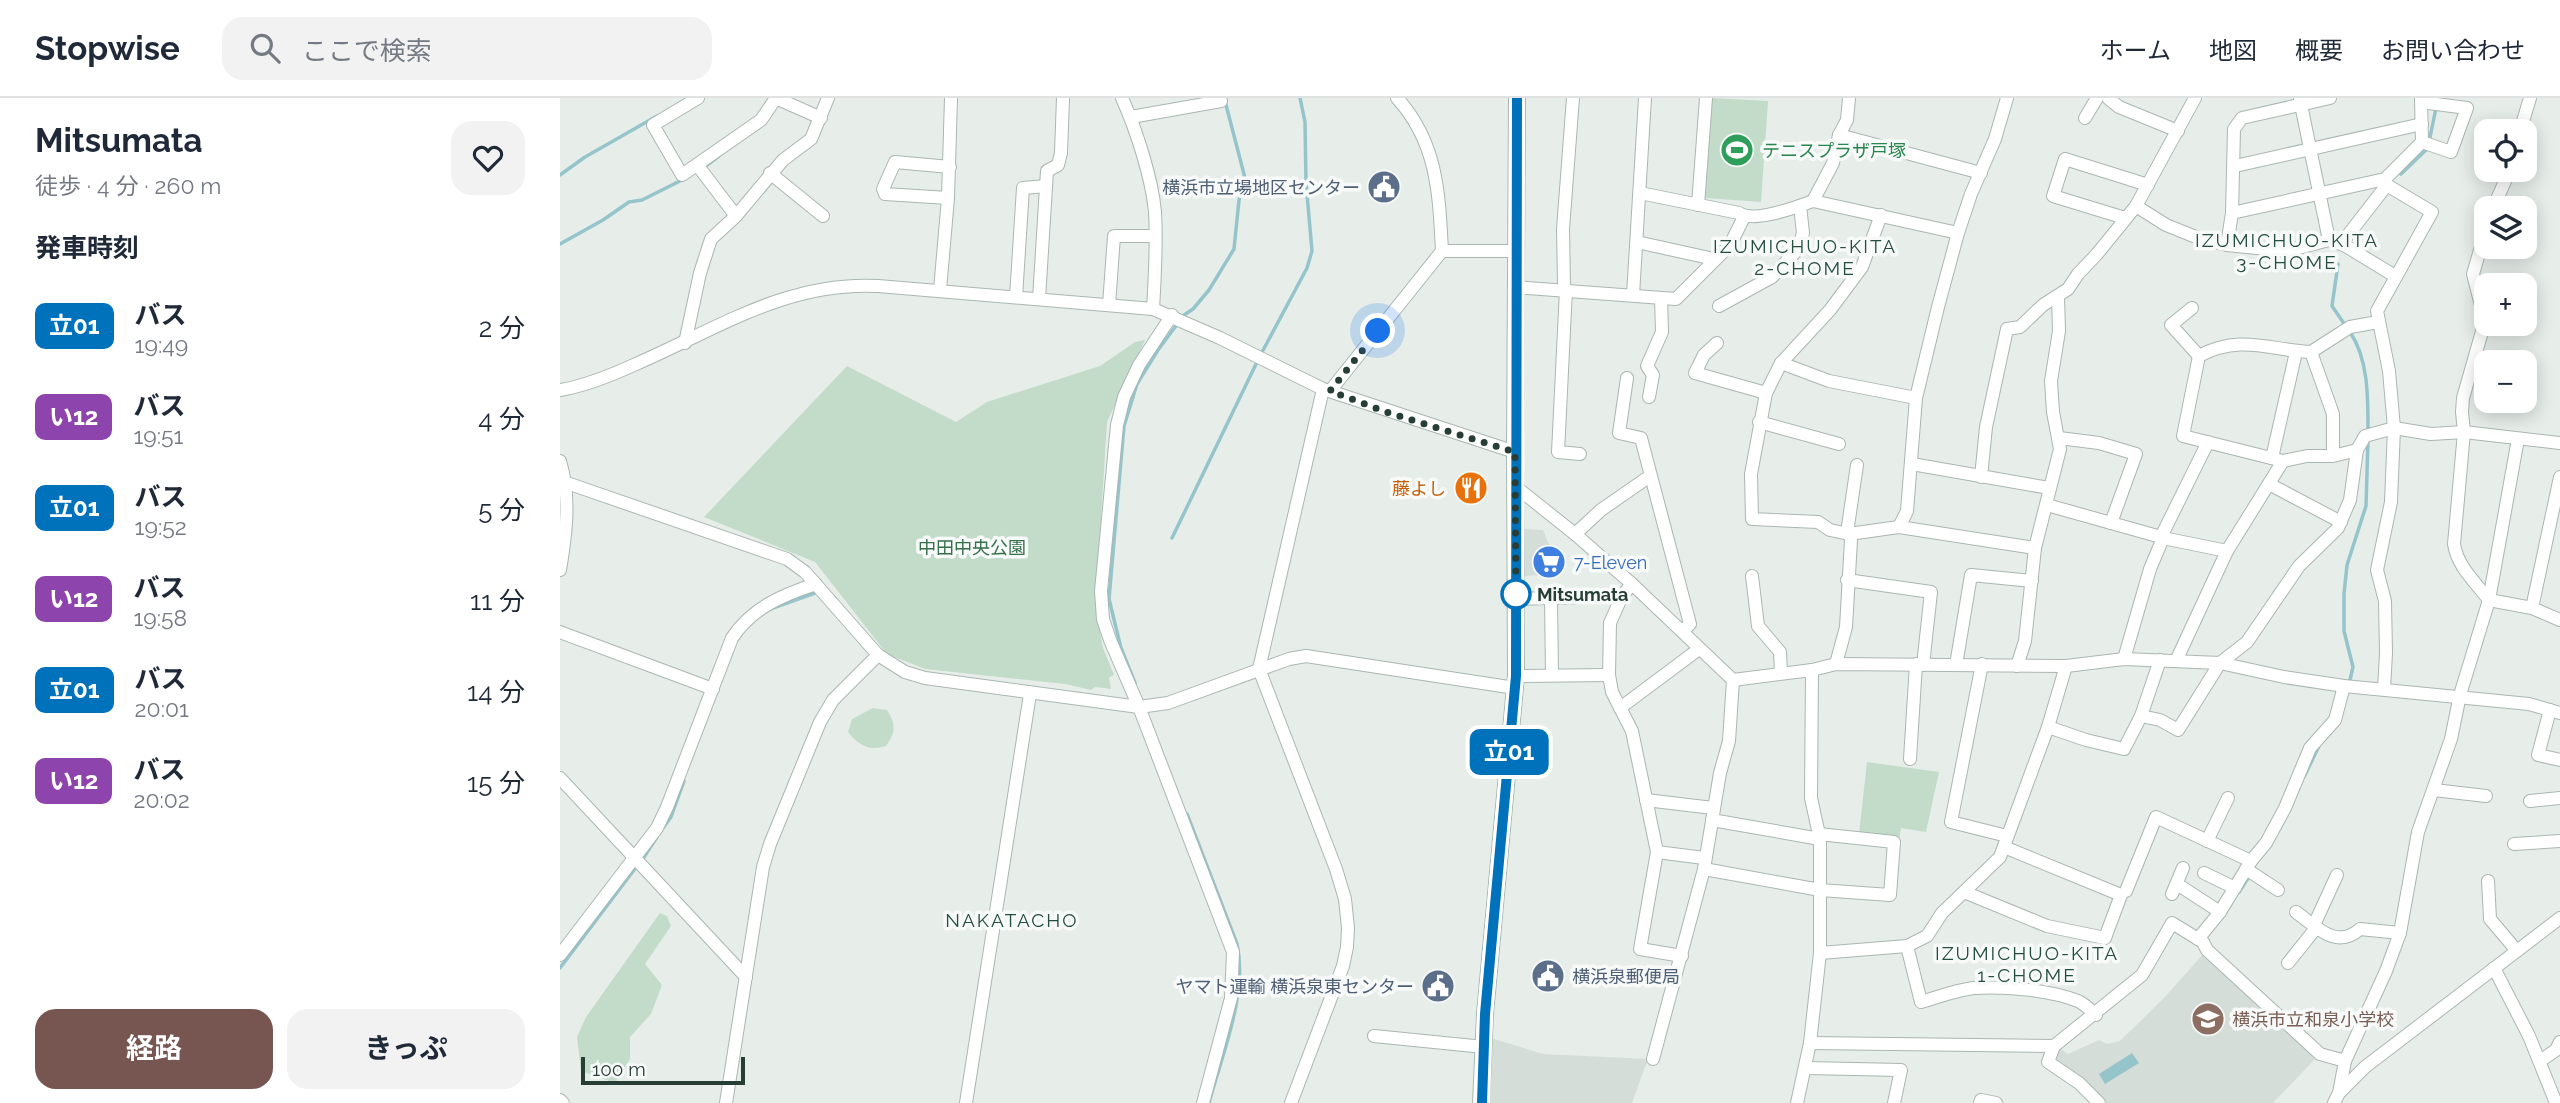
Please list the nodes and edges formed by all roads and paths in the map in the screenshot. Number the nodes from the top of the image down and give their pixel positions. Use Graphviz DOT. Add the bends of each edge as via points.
graph roads {
  1 [pos="698,98"];
  2 [pos="776,98"];
  3 [pos="828,98"];
  4 [pos="951,98"];
  5 [pos="1063,98"];
  6 [pos="1122,98"];
  7 [pos="1398,98"];
  8 [pos="1517,98"];
  9 [pos="1573,98"];
  10 [pos="1645,98"];
  11 [pos="1706,98"];
  12 [pos="1849,98"];
  13 [pos="2007,98"];
  14 [pos="2097,98"];
  15 [pos="2108,98"];
  16 [pos="2195,98"];
  17 [pos="2330,98"];
  18 [pos="2530,98"];
  19 [pos="1221,102"];
  20 [pos="2300,102"];
  21 [pos="2437,102"];
  22 [pos="1130,117"];
  23 [pos="821,118"];
  24 [pos="2085,118"];
  25 [pos="2524,119"];
  26 [pos="2422,124"];
  27 [pos="2178,131"];
  28 [pos="1841,136"];
  29 [pos="2427,144"];
  30 [pos="2310,149"];
  31 [pos="698,166"];
  32 [pos="2235,166"];
  33 [pos="950,167"];
  34 [pos="771,173"];
  35 [pos="1981,173"];
  36 [pos="2148,185"];
  37 [pos="2388,185"];
  38 [pos="1046,186"];
  39 [pos="1640,193"];
  40 [pos="2320,194"];
  41 [pos="948,198"];
  42 [pos="1819,202"];
  43 [pos="1698,205"];
  44 [pos="1800,206"];
  45 [pos="2136,206"];
  46 [pos="2232,213"];
  47 [pos="1881,215"];
  48 [pos="736,216"];
  49 [pos="823,216"];
  50 [pos="1744,217"];
  51 [pos="2125,218"];
  52 [pos="1958,233"];
  53 [pos="1155,236"];
  54 [pos="1637,242"];
  55 [pos="2227,245"];
  56 [pos="2341,245"];
  57 [pos="1442,251"];
  58 [pos="1515,251"];
  59 [pos="1714,259"];
  60 [pos="2477,259"];
  61 [pos="2395,276"];
  62 [pos="1515,287"];
  63 [pos="940,290"];
  64 [pos="1566,290"];
  65 [pos="1633,295"];
  66 [pos="2059,296"];
  67 [pos="1016,297"];
  68 [pos="1661,298"];
  69 [pos="1039,299"];
  70 [pos="1109,305"];
  71 [pos="1719,306"];
  72 [pos="2192,308"];
  73 [pos="1153,309"];
  74 [pos="1173,316"];
  75 [pos="2378,322"];
  76 [pos="685,343"];
  77 [pos="1717,343"];
  78 [pos="2296,352"];
  79 [pos="2311,352"];
  80 [pos="2199,356"];
  81 [pos="1781,363"];
  82 [pos="1627,378"];
  83 [pos="560,390"];
  84 [pos="1327,390"];
  85 [pos="1766,393"];
  86 [pos="1649,397"];
  87 [pos="1916,398"];
  88 [pos="1759,422"];
  89 [pos="2394,428"];
  90 [pos="2464,432"];
  91 [pos="2059,438"];
  92 [pos="2518,439"];
  93 [pos="2208,442"];
  94 [pos="2560,443"];
  95 [pos="1839,444"];
  96 [pos="2357,450"];
  97 [pos="1515,452"];
  98 [pos="1580,454"];
  99 [pos="2333,456"];
  100 [pos="2277,459"];
  101 [pos="560,461"];
  102 [pos="1912,464"];
  103 [pos="1857,465"];
  104 [pos="1650,476"];
  105 [pos="1981,477"];
  106 [pos="2560,477"];
  107 [pos="567,483"];
  108 [pos="2269,484"];
  109 [pos="1516,487"];
  110 [pos="2049,488"];
  111 [pos="2047,505"];
  112 [pos="2341,522"];
  113 [pos="2112,523"];
  114 [pos="1899,527"];
  115 [pos="1575,534"];
  116 [pos="1849,534"];
  117 [pos="2162,538"];
  118 [pos="2035,548"];
  119 [pos="2227,551"];
  120 [pos="560,570"];
  121 [pos="1752,576"];
  122 [pos="1847,580"];
  123 [pos="2032,581"];
  124 [pos="816,584"];
  125 [pos="1632,584"];
  126 [pos="1622,596"];
  127 [pos="1516,599"];
  128 [pos="1551,599"];
  129 [pos="2489,600"];
  130 [pos="2532,608"];
  131 [pos="2560,620"];
  132 [pos="1683,631"];
  133 [pos="560,632"];
  134 [pos="1699,649"];
  135 [pos="878,655"];
  136 [pos="2124,659"];
  137 [pos="2160,660"];
  138 [pos="2176,661"];
  139 [pos="2220,663"];
  140 [pos="1836,664"];
  141 [pos="1919,664"];
  142 [pos="1982,664"];
  143 [pos="1956,665"];
  144 [pos="2017,666"];
  145 [pos="2066,666"];
  146 [pos="1259,669"];
  147 [pos="1812,670"];
  148 [pos="1781,673"];
  149 [pos="1552,675"];
  150 [pos="1609,675"];
  151 [pos="1733,680"];
  152 [pos="1516,682"];
  153 [pos="2348,686"];
  154 [pos="713,689"];
  155 [pos="2384,689"];
  156 [pos="1030,694"];
  157 [pos="2460,695"];
  158 [pos="1143,707"];
  159 [pos="1620,708"];
  160 [pos="2555,712"];
  161 [pos="2141,716"];
  162 [pos="2048,727"];
  163 [pos="1910,759"];
  164 [pos="2560,760"];
  165 [pos="560,778"];
  166 [pos="2434,790"];
  167 [pos="2486,796"];
  168 [pos="2228,798"];
  169 [pos="2560,798"];
  170 [pos="1646,800"];
  171 [pos="2530,801"];
  172 [pos="1712,814"];
  173 [pos="1819,836"];
  174 [pos="2006,841"];
  175 [pos="2207,841"];
  176 [pos="2560,841"];
  177 [pos="2514,844"];
  178 [pos="1657,852"];
  179 [pos="635,858"];
  180 [pos="1704,864"];
  181 [pos="2183,868"];
  182 [pos="2251,870"];
  183 [pos="2204,873"];
  184 [pos="2337,875"];
  185 [pos="2488,881"];
  186 [pos="2235,888"];
  187 [pos="1820,890"];
  188 [pos="2278,890"];
  189 [pos="1964,891"];
  190 [pos="2126,891"];
  191 [pos="2220,912"];
  192 [pos="2296,912"];
  193 [pos="2560,918"];
  194 [pos="2315,927"];
  195 [pos="2400,933"];
  196 [pos="2198,939"];
  197 [pos="1907,946"];
  198 [pos="2516,951"];
  199 [pos="1820,953"];
  200 [pos="560,955"];
  201 [pos="1682,956"];
  202 [pos="2288,963"];
  203 [pos="2494,968"];
  204 [pos="746,976"];
  205 [pos="2095,1015"];
  206 [pos="1374,1036"];
  207 [pos="1810,1043"];
  208 [pos="1484,1046"];
  209 [pos="2054,1046"];
  210 [pos="2559,1048"];
  211 [pos="1653,1059"];
  212 [pos="2540,1061"];
  213 [pos="2345,1062"];
  214 [pos="1805,1068"];
  215 [pos="2337,1098"];
  216 [pos="726,1103"];
  217 [pos="966,1103"];
  218 [pos="1203,1103"];
  219 [pos="1291,1103"];
  220 [pos="1482,1103"];
  221 [pos="1797,1103"];
  222 [pos="1894,1103"];
  223 [pos="1980,1103"];
  224 [pos="1996,1103"];
  225 [pos="2099,1103"];
  226 [pos="2556,1103"];
  1 -- 31 [label="street" via="653,125 682,175"];
  2 -- 23 [label="street"];
  2 -- 31 [label="street" via="761,120"];
  3 -- 23 [label="street"];
  4 -- 33 [label="street"];
  5 -- 38 [label="street" via="1061,153 1058,165 1047,171"];
  6 -- 22 [label="street"];
  7 -- 57 [label="street" via="1418,126 1436,173"];
  8 -- 58 [label="main road"];
  9 -- 64 [label="street" via="1563,229"];
  10 -- 39 [label="street"];
  11 -- 43 [label="street"];
  12 -- 28 [label="street"];
  13 -- 35 [label="street"];
  14 -- 24 [label="street"];
  15 -- 27 [label="street"];
  16 -- 27 [label="street"];
  17 -- 20 [label="street"];
  18 -- 25 [label="street"];
  19 -- 22 [label="street"];
  20 -- 30 [label="street"];
  20 -- 32 [label="street" via="2242,118 2234,129"];
  21 -- 26 [label="street"];
  21 -- 29 [label="street" via="2468,108 2451,152"];
  22 -- 53 [label="street" via="1152,193"];
  23 -- 34 [label="street" via="811,139"];
  26 -- 29 [label="street"];
  26 -- 30 [label="street"];
  27 -- 36 [label="street"];
  28 -- 35 [label="street"];
  28 -- 42 [label="street"];
  29 -- 37 [label="street"];
  30 -- 32 [label="street"];
  30 -- 40 [label="street"];
  31 -- 48 [label="street"];
  32 -- 46 [label="street"];
  33 -- 41 [label="street"];
  33 -- 41 [label="street" via="895,162 883,189 885,194"];
  34 -- 48 [label="street"];
  34 -- 49 [label="street"];
  35 -- 52 [label="street"];
  36 -- 45 [label="street"];
  36 -- 51 [label="street" via="2066,159 2053,196"];
  37 -- 40 [label="street"];
  37 -- 56 [label="street"];
  37 -- 61 [label="street" via="2432,212"];
  38 -- 67 [label="street" via="1023,188"];
  38 -- 69 [label="street"];
  39 -- 43 [label="street"];
  39 -- 54 [label="street"];
  40 -- 46 [label="street"];
  40 -- 56 [label="street"];
  41 -- 63 [label="street"];
  42 -- 44 [label="street"];
  42 -- 47 [label="street"];
  43 -- 50 [label="street"];
  44 -- 50 [label="street"];
  44 -- 71 [label="street" via="1803,233 1798,249 1772,277"];
  45 -- 51 [label="street"];
  45 -- 55 [label="street" via="2166,225"];
  46 -- 55 [label="street"];
  47 -- 52 [label="street"];
  47 -- 81 [label="street" via="1863,267"];
  48 -- 76 [label="street" via="711,239 706,251"];
  50 -- 59 [label="street" via="1730,245"];
  51 -- 66 [label="street"];
  52 -- 87 [label="street"];
  53 -- 70 [label="street" via="1114,236"];
  53 -- 73 [label="street"];
  54 -- 59 [label="street"];
  54 -- 65 [label="street"];
  55 -- 56 [label="street" via="2287,251"];
  56 -- 61 [label="street"];
  57 -- 58 [label="street"];
  57 -- 84 [label="street"];
  58 -- 62 [label="main road"];
  59 -- 68 [label="street" via="1676,299"];
  60 -- 90 [label="street" via="2473,274 2485,321 2463,398"];
  61 -- 75 [label="street" via="2377,311"];
  62 -- 64 [label="street"];
  62 -- 97 [label="main road"];
  63 -- 67 [label="street"];
  63 -- 76 [label="street" via="848,284 816,289 758,307"];
  64 -- 65 [label="street"];
  64 -- 98 [label="street" via="1558,452"];
  65 -- 68 [label="street"];
  66 -- 91 [label="street" via="2051,381"];
  66 -- 105 [label="street" via="2020,327 2007,329 1986,428"];
  67 -- 69 [label="street"];
  68 -- 86 [label="street" via="1662,331 1647,366 1653,375"];
  69 -- 70 [label="street"];
  70 -- 73 [label="street"];
  72 -- 80 [label="street" via="2171,325"];
  73 -- 74 [label="street"];
  74 -- 84 [label="street"];
  74 -- 158 [label="street" via="1139,365 1124,397 1117,425 1101,591 1110,640"];
  75 -- 79 [label="street" via="2347,329"];
  75 -- 89 [label="street" via="2389,371"];
  76 -- 83 [label="street" via="587,384"];
  77 -- 85 [label="street" via="1703,355 1695,373"];
  78 -- 79 [label="street"];
  78 -- 80 [label="street" via="2232,344"];
  78 -- 100 [label="street"];
  79 -- 99 [label="street" via="2333,414"];
  80 -- 93 [label="street" via="2183,436"];
  81 -- 85 [label="street"];
  81 -- 87 [label="street" via="1829,381"];
  82 -- 104 [label="street" via="1619,433 1641,438"];
  84 -- 97 [label="street"];
  84 -- 146 [label="street"];
  85 -- 88 [label="street"];
  87 -- 102 [label="street"];
  88 -- 95 [label="street"];
  88 -- 116 [label="street" via="1751,474 1752,520 1818,522"];
  89 -- 90 [label="street" via="2431,434"];
  89 -- 96 [label="street" via="2370,434"];
  89 -- 155 [label="street" via="2390,502 2377,570 2385,601"];
  90 -- 92 [label="street"];
  90 -- 129 [label="street" via="2454,544 2456,554"];
  91 -- 110 [label="street"];
  91 -- 113 [label="street" via="2137,454"];
  92 -- 94 [label="street"];
  92 -- 129 [label="street"];
  93 -- 100 [label="street"];
  93 -- 117 [label="street"];
  96 -- 99 [label="street"];
  96 -- 112 [label="street" via="2350,500"];
  97 -- 109 [label="main road"];
  99 -- 100 [label="street"];
  100 -- 108 [label="street"];
  101 -- 107 [label="street"];
  102 -- 105 [label="street"];
  102 -- 114 [label="street" via="1907,511"];
  103 -- 116 [label="street"];
  104 -- 115 [label="street"];
  104 -- 132 [label="street" via="1690,624"];
  105 -- 110 [label="street"];
  106 -- 130 [label="street"];
  107 -- 120 [label="street"];
  107 -- 124 [label="street" via="787,559"];
  108 -- 112 [label="street"];
  108 -- 119 [label="street"];
  109 -- 115 [label="street"];
  109 -- 127 [label="main road"];
  110 -- 111 [label="street"];
  111 -- 113 [label="street"];
  111 -- 118 [label="street"];
  112 -- 139 [label="street" via="2300,566 2246,642"];
  113 -- 117 [label="street"];
  114 -- 116 [label="street"];
  114 -- 118 [label="street"];
  115 -- 125 [label="street"];
  116 -- 122 [label="street"];
  117 -- 119 [label="street"];
  117 -- 136 [label="street"];
  118 -- 123 [label="street"];
  119 -- 138 [label="street"];
  121 -- 148 [label="street" via="1759,626 1780,652"];
  122 -- 140 [label="street" via="1846,627"];
  122 -- 141 [label="street" via="1931,592"];
  123 -- 143 [label="street" via="1971,575"];
  123 -- 144 [label="street" via="2025,641"];
  124 -- 135 [label="street"];
  124 -- 154 [label="street" via="762,607 743,622 732,638"];
  125 -- 126 [label="street"];
  125 -- 132 [label="street"];
  126 -- 128 [label="street"];
  126 -- 150 [label="street" via="1609,623"];
  127 -- 128 [label="street"];
  127 -- 152 [label="main road"];
  128 -- 149 [label="street"];
  129 -- 130 [label="street"];
  129 -- 157 [label="street"];
  130 -- 131 [label="street"];
  132 -- 134 [label="street"];
  133 -- 154 [label="street"];
  134 -- 151 [label="street"];
  134 -- 159 [label="street"];
  135 -- 156 [label="street" via="905,673"];
  135 -- 204 [label="street" via="833,700 820,722 769,844"];
  136 -- 137 [label="street"];
  136 -- 145 [label="street"];
  137 -- 138 [label="street"];
  137 -- 161 [label="street"];
  138 -- 139 [label="street"];
  139 -- 153 [label="street"];
  139 -- 161 [label="street" via="2178,730"];
  140 -- 141 [label="street"];
  140 -- 147 [label="street"];
  141 -- 143 [label="street"];
  141 -- 163 [label="street"];
  142 -- 143 [label="street"];
  142 -- 144 [label="street"];
  142 -- 174 [label="street" via="1951,822"];
  144 -- 145 [label="street"];
  145 -- 162 [label="street"];
  146 -- 152 [label="street" via="1289,659 1323,657"];
  146 -- 158 [label="street" via="1202,692"];
  146 -- 219 [label="street" via="1336,869 1348,928 1343,966"];
  147 -- 148 [label="street"];
  147 -- 173 [label="street" via="1811,798"];
  148 -- 151 [label="street"];
  149 -- 150 [label="street"];
  149 -- 152 [label="street"];
  150 -- 159 [label="street"];
  151 -- 172 [label="street" via="1729,741"];
  152 -- 208 [label="main road"];
  153 -- 155 [label="street"];
  153 -- 182 [label="street" via="2334,720 2310,748 2285,808"];
  154 -- 179 [label="street" via="667,807"];
  155 -- 157 [label="street"];
  156 -- 158 [label="street"];
  156 -- 217 [label="street"];
  157 -- 160 [label="street"];
  157 -- 166 [label="street"];
  158 -- 218 [label="street" via="1233,952 1230,998"];
  159 -- 170 [label="street" via="1632,731"];
  160 -- 164 [label="street" via="2538,755"];
  161 -- 162 [label="street" via="2124,749"];
  162 -- 174 [label="street"];
  165 -- 179 [label="street"];
  166 -- 167 [label="street"];
  166 -- 195 [label="street" via="2418,832"];
  168 -- 175 [label="street"];
  169 -- 171 [label="street"];
  170 -- 172 [label="street"];
  170 -- 178 [label="street"];
  172 -- 173 [label="street"];
  172 -- 180 [label="street"];
  173 -- 187 [label="street"];
  173 -- 187 [label="street" via="1894,842 1890,895"];
  174 -- 189 [label="street" via="2000,857"];
  174 -- 189 [label="street" via="2121,895 2105,939 2047,926"];
  175 -- 182 [label="street"];
  175 -- 190 [label="street" via="2156,817"];
  176 -- 177 [label="street"];
  178 -- 180 [label="street"];
  178 -- 201 [label="street" via="1640,949"];
  179 -- 200 [label="street"];
  179 -- 204 [label="street"];
  180 -- 187 [label="street"];
  180 -- 201 [label="street"];
  181 -- 191 [label="street" via="2175,889"];
  182 -- 186 [label="street"];
  182 -- 188 [label="street"];
  183 -- 186 [label="street"];
  184 -- 194 [label="street"];
  185 -- 198 [label="street" via="2490,919"];
  186 -- 191 [label="street"];
  187 -- 199 [label="street"];
  189 -- 197 [label="street" via="1927,936"];
  191 -- 196 [label="street"];
  192 -- 194 [label="street"];
  193 -- 198 [label="street"];
  194 -- 195 [label="street" via="2338,939 2351,937 2360,929"];
  194 -- 202 [label="street"];
  195 -- 213 [label="street"];
  196 -- 205 [label="street" via="2172,923 2142,975"];
  196 -- 213 [label="street" via="2320,1054"];
  197 -- 199 [label="street"];
  197 -- 205 [label="street" via="1920,1002 1994,988 2070,999"];
  198 -- 203 [label="street"];
  199 -- 207 [label="street"];
  201 -- 211 [label="street"];
  203 -- 212 [label="street"];
  203 -- 215 [label="street" via="2365,1067"];
  204 -- 216 [label="street"];
  205 -- 209 [label="street"];
  206 -- 208 [label="street"];
  207 -- 209 [label="street"];
  207 -- 214 [label="street"];
  208 -- 220 [label="main road"];
  209 -- 225 [label="street" via="2048,1062"];
  210 -- 212 [label="street"];
  212 -- 226 [label="street"];
  213 -- 215 [label="street"];
  214 -- 221 [label="street"];
  214 -- 222 [label="street" via="1901,1070"];
  223 -- 224 [label="street"];
}
